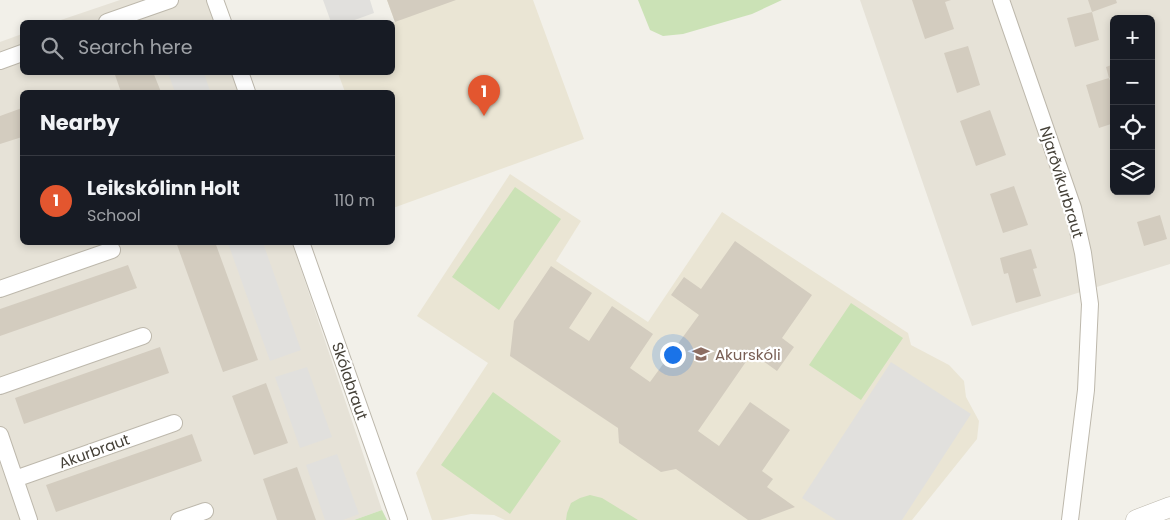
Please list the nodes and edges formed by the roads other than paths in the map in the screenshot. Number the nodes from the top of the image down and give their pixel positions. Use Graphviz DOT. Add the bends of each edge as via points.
graph roads {
  1 [pos="170,0"];
  2 [pos="215,0"];
  3 [pos="1002,0"];
  4 [pos="113,20"];
  5 [pos="222,20"];
  6 [pos="20,53"];
  7 [pos="0,60"];
  8 [pos="241,75"];
  9 [pos="246,90"];
  10 [pos="301,245"];
  11 [pos="112,250"];
  12 [pos="0,290"];
  13 [pos="143,336"];
  14 [pos="0,386"];
  15 [pos="174,422"];
  16 [pos="0,435"];
  17 [pos="15,479"];
  18 [pos="1170,507"];
  19 [pos="205,511"];
  20 [pos="29,520"];
  21 [pos="179,520"];
  22 [pos="399,520"];
  23 [pos="1070,520"];
  24 [pos="1136,520"];
  1 -- 4 [label="street"];
  2 -- 5 [label="street"];
  3 -- 23 [label="street, Njarðvíkurbraut" via="1073,208 1090,304 1086,390"];
  6 -- 7 [label="street"];
  8 -- 9 [label="street"];
  10 -- 22 [label="street, Skólabraut"];
  11 -- 12 [label="street"];
  13 -- 14 [label="street"];
  15 -- 17 [label="street, Akurbraut"];
  16 -- 17 [label="street"];
  17 -- 20 [label="street"];
  18 -- 24 [label="street"];
  19 -- 21 [label="street"];
}
